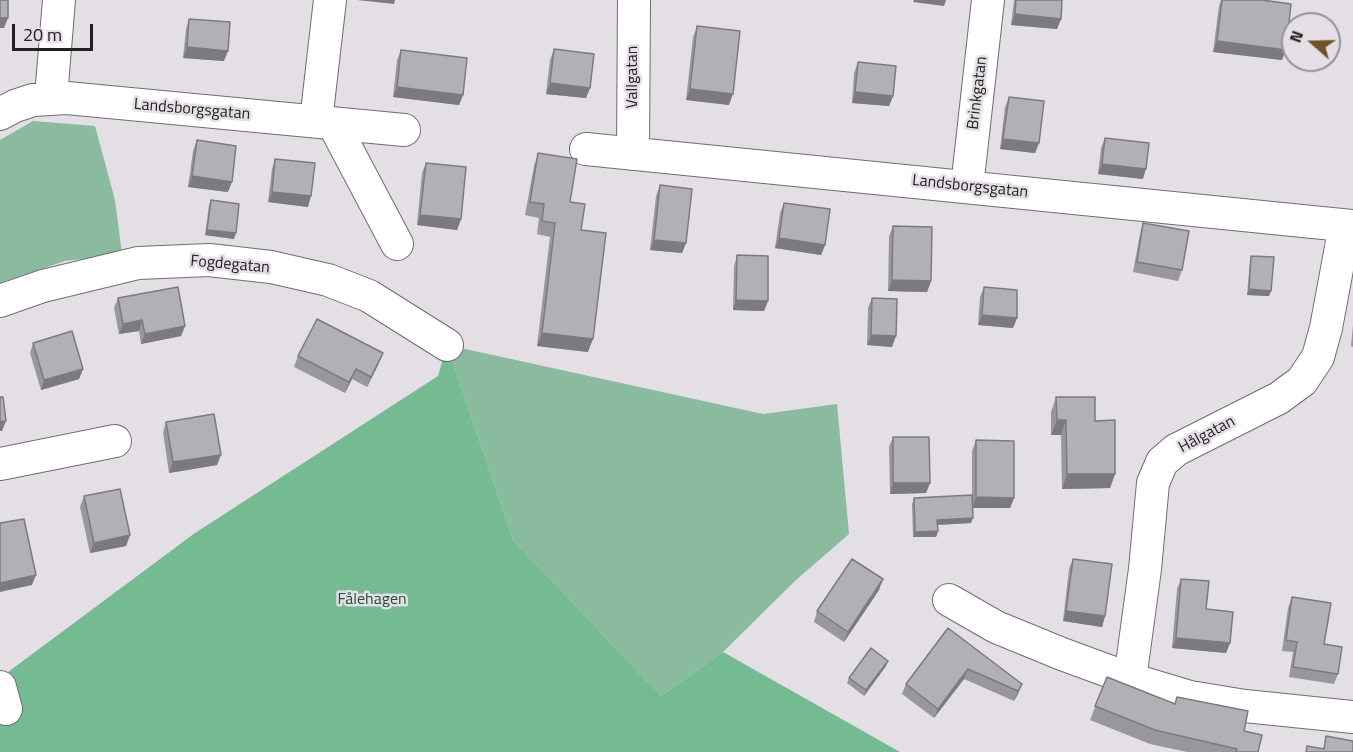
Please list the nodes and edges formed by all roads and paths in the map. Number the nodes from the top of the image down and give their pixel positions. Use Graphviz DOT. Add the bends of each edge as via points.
graph roads {
  1 [pos="59,0"];
  2 [pos="330,0"];
  3 [pos="634,0"];
  4 [pos="988,0"];
  5 [pos="51,97"];
  6 [pos="0,114"];
  7 [pos="325,122"];
  8 [pos="404,130"];
  9 [pos="586,149"];
  10 [pos="633,154"];
  11 [pos="967,187"];
  12 [pos="1349,226"];
  13 [pos="397,244"];
  14 [pos="0,301"];
  15 [pos="447,345"];
  16 [pos="116,441"];
  17 [pos="0,464"];
  18 [pos="949,600"];
  19 [pos="1130,679"];
  20 [pos="1353,717"];
  1 -- 5 [label="street"];
  2 -- 7 [label="street"];
  3 -- 10 [label="street, Vallgatan"];
  4 -- 11 [label="street, Brinkgatan"];
  5 -- 6 [label="street, Landsborgsgatan" via="15,105"];
  5 -- 7 [label="street, Landsborgsgatan"];
  7 -- 8 [label="street, Landsborgsgatan"];
  7 -- 13 [label="street"];
  9 -- 10 [label="street, Landsborgsgatan"];
  10 -- 11 [label="street, Landsborgsgatan"];
  11 -- 12 [label="street, Landsborgsgatan"];
  12 -- 19 [label="street, Hålgatan" via="1318,357 1302,381 1279,398 1176,450 1162,462 1153,483"];
  14 -- 15 [label="street, Fogdegatan" via="43,286 138,263 209,260 271,267 328,280 369,296"];
  16 -- 17 [label="street"];
  18 -- 19 [label="street" via="996,627"];
  19 -- 20 [label="street" via="1190,697"];
}
